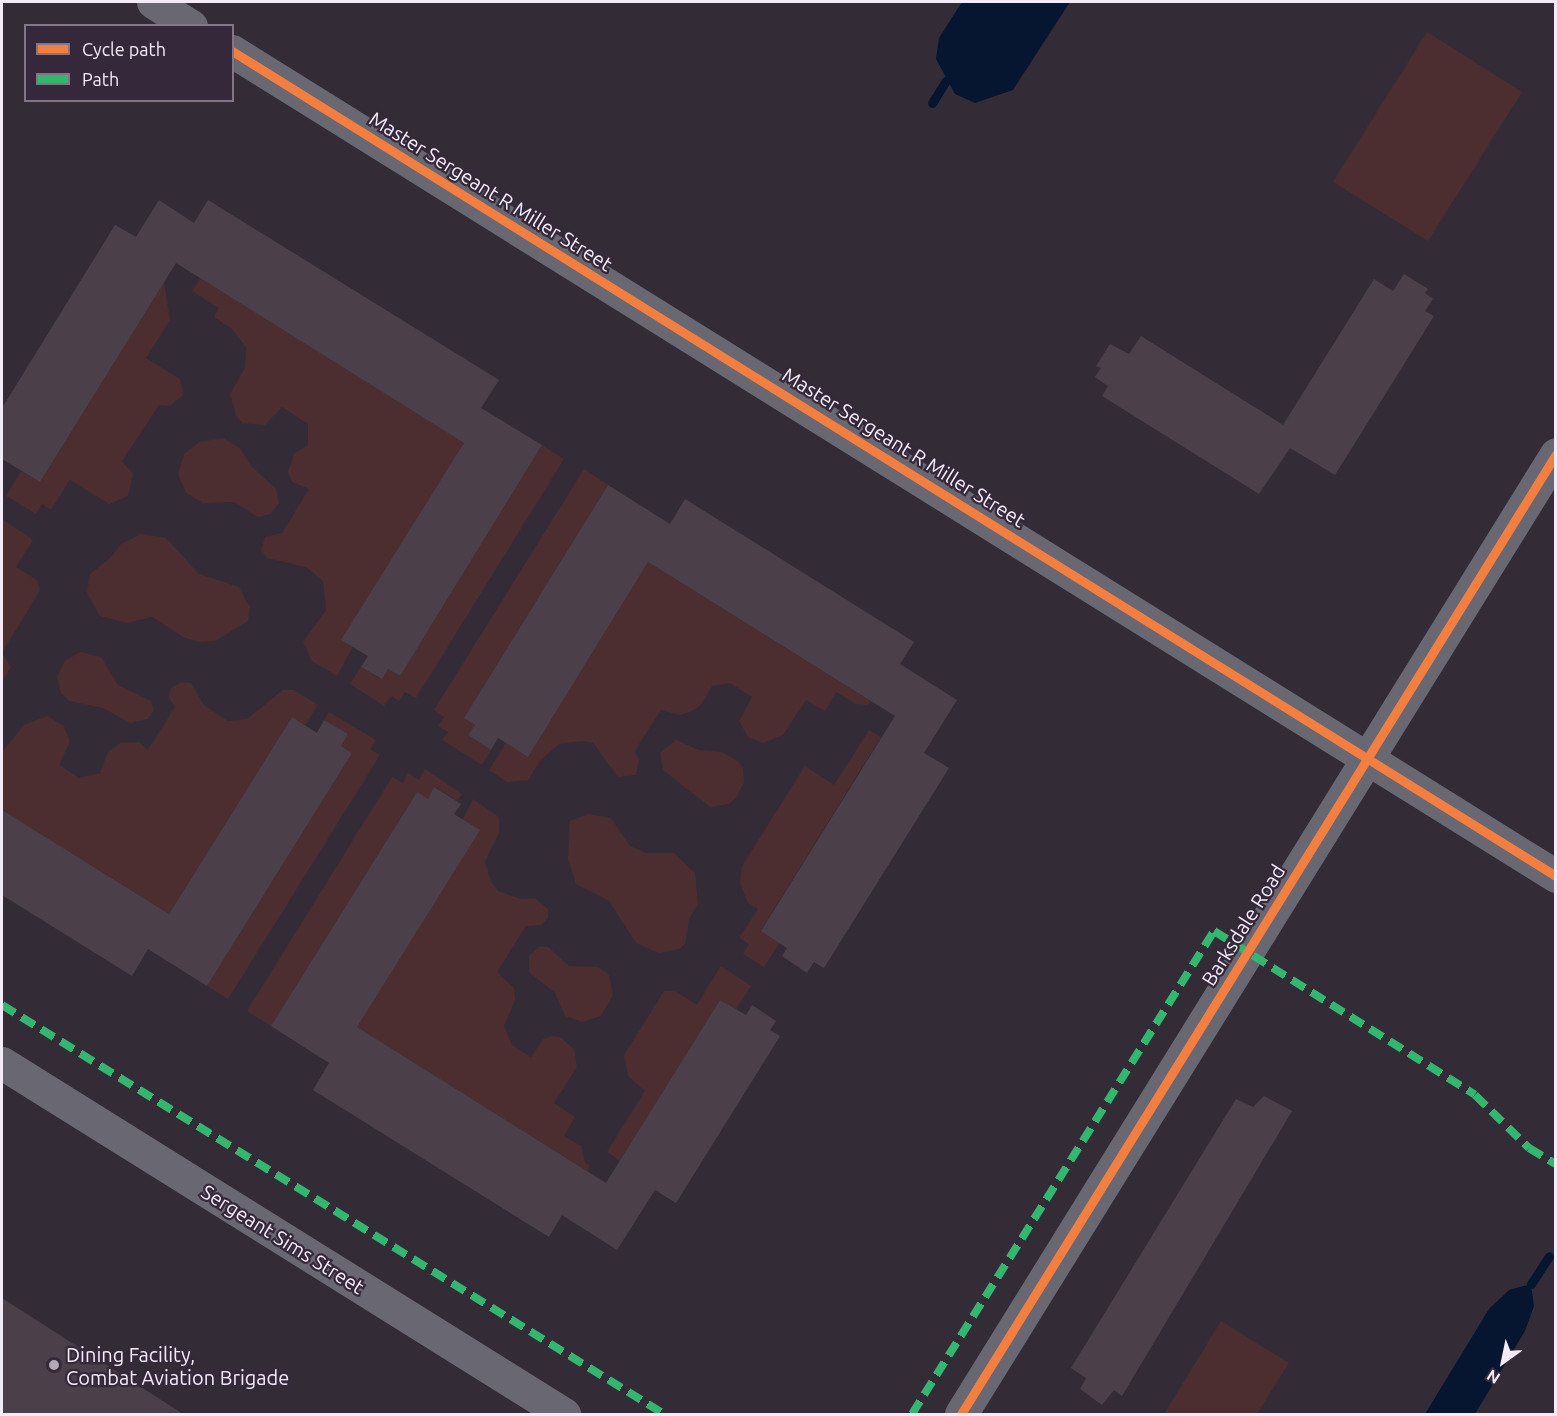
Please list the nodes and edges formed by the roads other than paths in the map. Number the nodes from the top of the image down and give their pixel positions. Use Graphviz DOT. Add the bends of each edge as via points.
graph roads {
  1 [pos="153,2"];
  2 [pos="188,24"];
  3 [pos="234,52"];
  4 [pos="1556,454"];
  5 [pos="1367,758"];
  6 [pos="1556,876"];
  7 [pos="2,1063"];
  8 [pos="564,1414"];
  9 [pos="961,1414"];
  1 -- 2 [label="street"];
  3 -- 5 [label="street, Master Sergeant R Miller Street"];
  4 -- 5 [label="street, Barksdale Road"];
  5 -- 6 [label="street, Master Sergeant R Miller Street"];
  5 -- 9 [label="street, Barksdale Road"];
  7 -- 8 [label="street, Sergeant Sims Street"];
}
